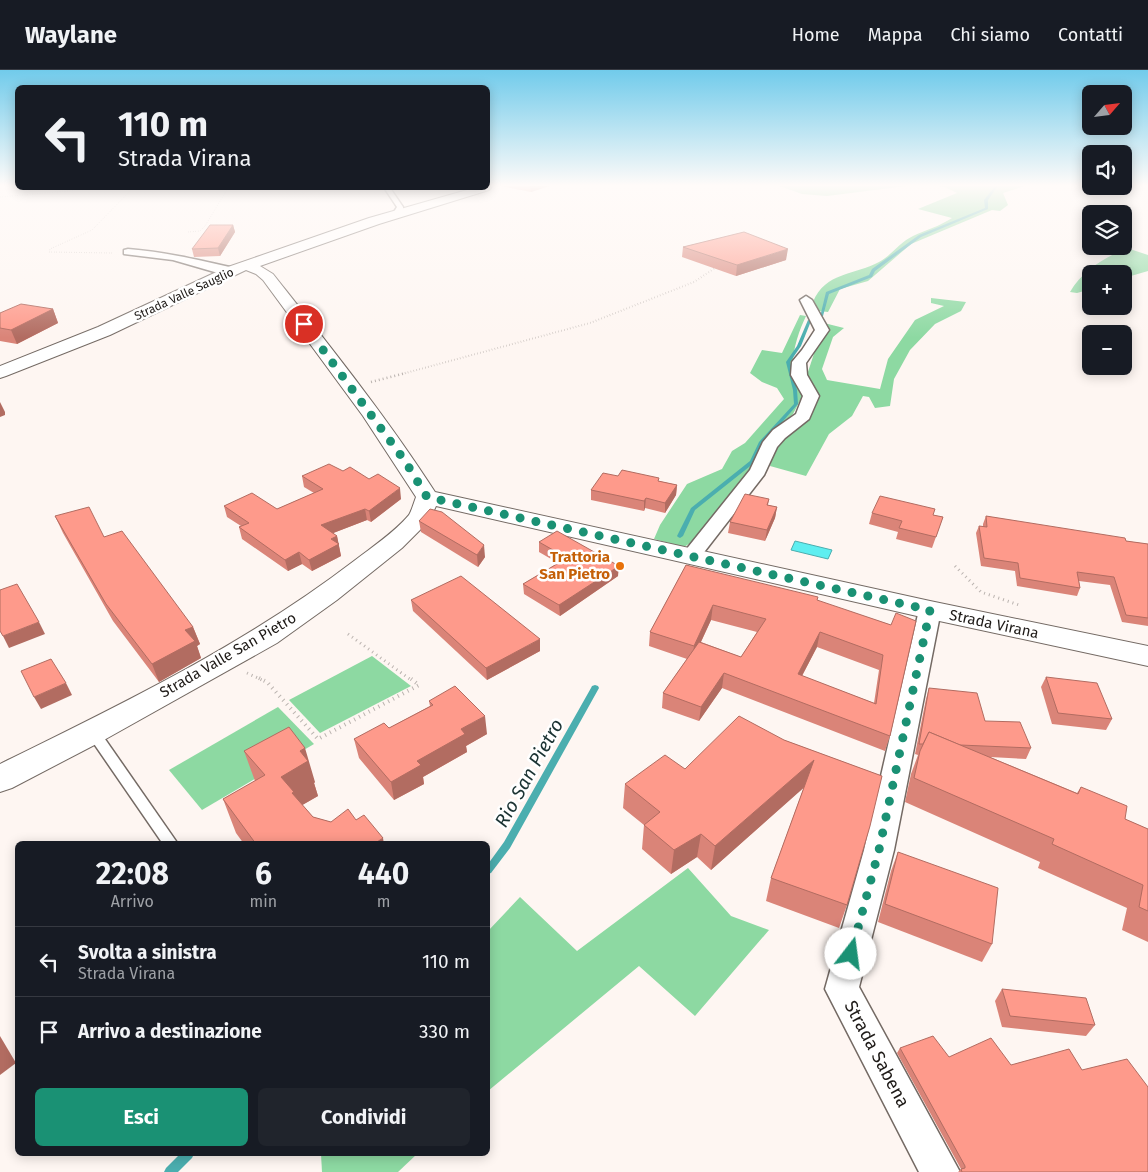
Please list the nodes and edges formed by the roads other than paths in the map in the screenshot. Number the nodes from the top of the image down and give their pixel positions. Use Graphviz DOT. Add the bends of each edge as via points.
graph roads {
  1 [pos="334,235"];
  2 [pos="128,252"];
  3 [pos="238,268"];
  4 [pos="806,300"];
  5 [pos="0,372"];
  6 [pos="427,497"];
  7 [pos="691,556"];
  8 [pos="930,610"];
  9 [pos="1148,656"];
  10 [pos="93,732"];
  11 [pos="0,779"];
  12 [pos="169,841"];
  13 [pos="940,1172"];
  1 -- 3 [label="street, Strada Valle Sauglio"];
  2 -- 3 [label="street" via="173,257 208,269"];
  3 -- 5 [label="street, Strada Valle Sauglio" via="104,331"];
  3 -- 6 [label="street" via="261,271 268,277 405,461"];
  4 -- 7 [label="street" via="822,330 808,353 798,362 799,375 811,396 803,416 774,440 758,471"];
  6 -- 7 [label="street, Strada Virana"];
  6 -- 10 [label="street, Strada Valle San Pietro" via="421,516 393,543 320,599 267,636"];
  7 -- 8 [label="street, Strada Virana"];
  8 -- 9 [label="street, Strada Virana"];
  8 -- 13 [label="street, Strada Sabena" via="879,850 842,989"];
  10 -- 11 [label="street, Strada Valle San Pietro"];
  10 -- 12 [label="lane"];
}
